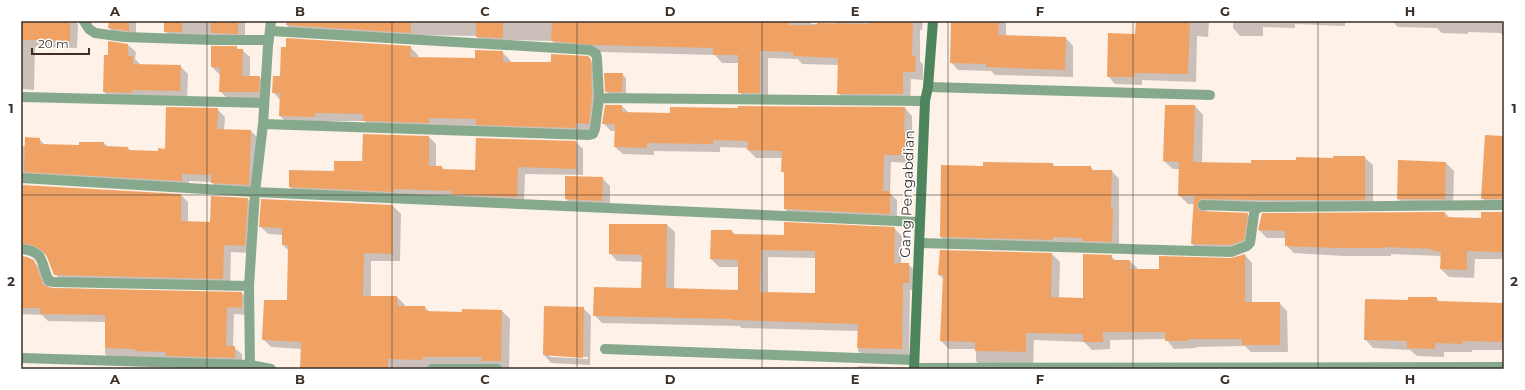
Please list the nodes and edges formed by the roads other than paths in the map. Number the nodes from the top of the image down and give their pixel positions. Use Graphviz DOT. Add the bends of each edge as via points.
graph roads {
  1 [pos="84,21"];
  2 [pos="933,21"];
  3 [pos="270,31"];
  4 [pos="928,87"];
  5 [pos="1210,95"];
  6 [pos="23,97"];
  7 [pos="599,98"];
  8 [pos="925,101"];
  9 [pos="264,103"];
  10 [pos="262,124"];
  11 [pos="21,178"];
  12 [pos="255,192"];
  13 [pos="1203,205"];
  14 [pos="1504,205"];
  15 [pos="1260,207"];
  16 [pos="919,222"];
  17 [pos="920,243"];
  18 [pos="21,249"];
  19 [pos="249,286"];
  20 [pos="605,349"];
  21 [pos="21,358"];
  22 [pos="914,366"];
  23 [pos="251,367"];
  24 [pos="1504,367"];
  25 [pos="271,369"];
  26 [pos="432,369"];
  27 [pos="497,369"];
  1 -- 3 [label="street" via="95,33 124,37 214,40"];
  2 -- 4 [label="street, Gang Pengabdian"];
  3 -- 7 [label="street" via="590,50 597,58"];
  3 -- 9 [label="street"];
  4 -- 5 [label="street"];
  4 -- 8 [label="street, Gang Pengabdian"];
  6 -- 9 [label="street"];
  7 -- 8 [label="street"];
  7 -- 10 [label="street" via="595,129 593,134 589,135"];
  8 -- 16 [label="street, Gang Pengabdian"];
  9 -- 10 [label="street"];
  10 -- 12 [label="street"];
  11 -- 12 [label="street"];
  12 -- 16 [label="street"];
  12 -- 19 [label="street"];
  13 -- 15 [label="street"];
  14 -- 15 [label="street"];
  15 -- 17 [label="street" via="1255,210 1250,243 1231,252"];
  16 -- 17 [label="street, Gang Pengabdian"];
  17 -- 22 [label="street, Gang Pengabdian"];
  18 -- 19 [label="street" via="40,257 47,278 54,282"];
  19 -- 23 [label="street"];
  20 -- 22 [label="street"];
  21 -- 23 [label="street"];
  22 -- 24 [label="street"];
  23 -- 25 [label="street"];
  26 -- 27 [label="street"];
}
